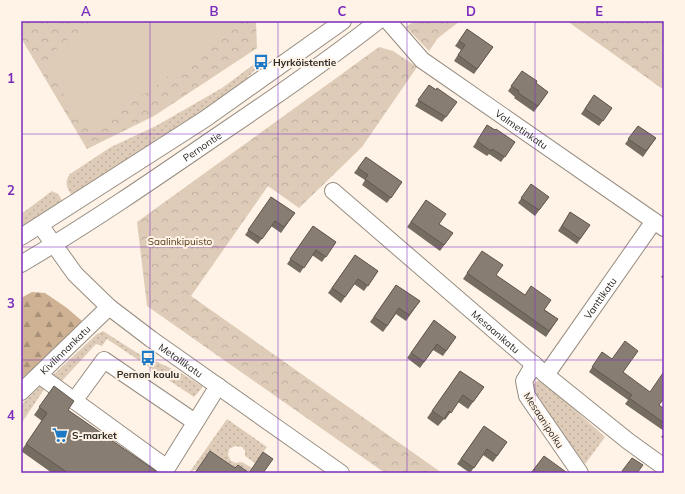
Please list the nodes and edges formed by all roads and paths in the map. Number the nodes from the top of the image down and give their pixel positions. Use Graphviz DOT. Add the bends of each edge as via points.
graph roads {
  1 [pos="343,21"];
  2 [pos="378,21"];
  3 [pos="388,21"];
  4 [pos="333,191"];
  5 [pos="659,224"];
  6 [pos="40,225"];
  7 [pos="21,237"];
  8 [pos="54,244"];
  9 [pos="21,264"];
  10 [pos="109,307"];
  11 [pos="540,369"];
  12 [pos="39,375"];
  13 [pos="218,386"];
  14 [pos="21,392"];
  15 [pos="74,401"];
  16 [pos="195,422"];
  17 [pos="664,467"];
  18 [pos="165,470"];
  19 [pos="341,473"];
  20 [pos="580,473"];
  1 -- 6 [label="street" via="205,119"];
  2 -- 8 [label="street, Pernontie" via="287,89 169,170"];
  3 -- 5 [label="street, Valmetinkatu" via="422,60"];
  4 -- 11 [label="street, Mesaanikatu"];
  5 -- 11 [label="street, Vanttikatu"];
  6 -- 7 [label="street"];
  6 -- 8 [label="street, Metallikatu"];
  8 -- 9 [label="street, Pernontie"];
  8 -- 10 [label="street, Metallikatu" via="76,274"];
  10 -- 12 [label="street, Kivilinnankatu"];
  10 -- 13 [label="street, Metallikatu"];
  11 -- 17 [label="street, Mesaanikatu"];
  11 -- 20 [label="street, Mesaanipolku" via="524,381 527,396"];
  12 -- 14 [label="street, Kivilinnankatu"];
  12 -- 15 [label="street"];
  13 -- 16 [label="street"];
  13 -- 19 [label="street, Metallikatu"];
  15 -- 16 [label="street" via="104,360"];
  15 -- 18 [label="street"];
  16 -- 18 [label="street"];
}
